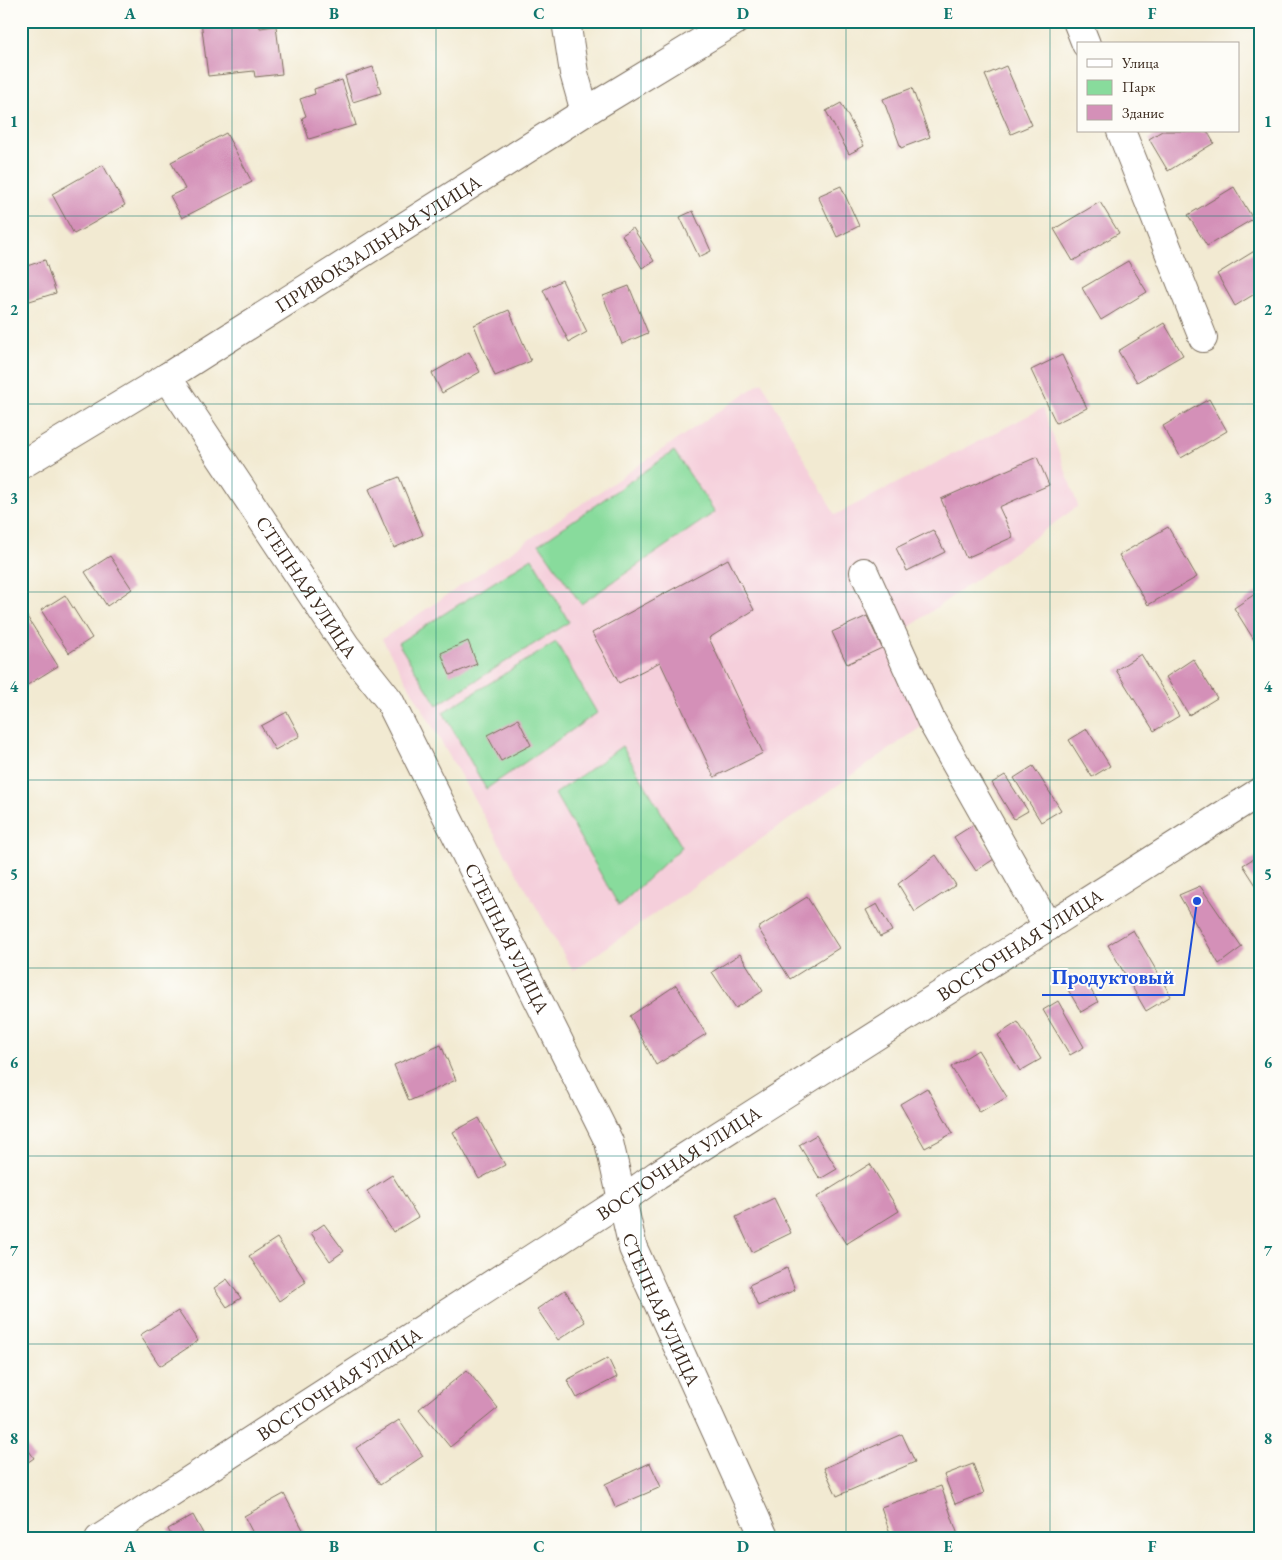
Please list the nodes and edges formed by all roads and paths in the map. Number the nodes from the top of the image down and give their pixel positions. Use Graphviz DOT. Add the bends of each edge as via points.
graph roads {
  1 [pos="566,21"];
  2 [pos="735,21"];
  3 [pos="1077,21"];
  4 [pos="1085,42"];
  5 [pos="585,112"];
  6 [pos="1121,132"];
  7 [pos="1204,338"];
  8 [pos="166,377"];
  9 [pos="21,465"];
  10 [pos="864,572"];
  11 [pos="1261,791"];
  12 [pos="1048,927"];
  13 [pos="622,1200"];
  14 [pos="99,1539"];
  15 [pos="765,1539"];
  1 -- 5 [label="street" via="574,73"];
  2 -- 5 [label="street, ПРИВОКЗАЛЬНАЯ УЛИЦА"];
  3 -- 4 [label="street"];
  5 -- 8 [label="street, ПРИВОКЗАЛЬНАЯ УЛИЦА"];
  6 -- 7 [label="street"];
  8 -- 9 [label="street, ПРИВОКЗАЛЬНАЯ УЛИЦА"];
  8 -- 13 [label="street, СТЕПНАЯ УЛИЦА" via="346,646 389,700 609,1142"];
  10 -- 12 [label="street" via="931,720"];
  11 -- 12 [label="street, ВОСТОЧНАЯ УЛИЦА"];
  12 -- 13 [label="street, ВОСТОЧНАЯ УЛИЦА" via="656,1175"];
  13 -- 14 [label="street, ВОСТОЧНАЯ УЛИЦА"];
  13 -- 15 [label="street, СТЕПНАЯ УЛИЦА" via="633,1248"];
}
